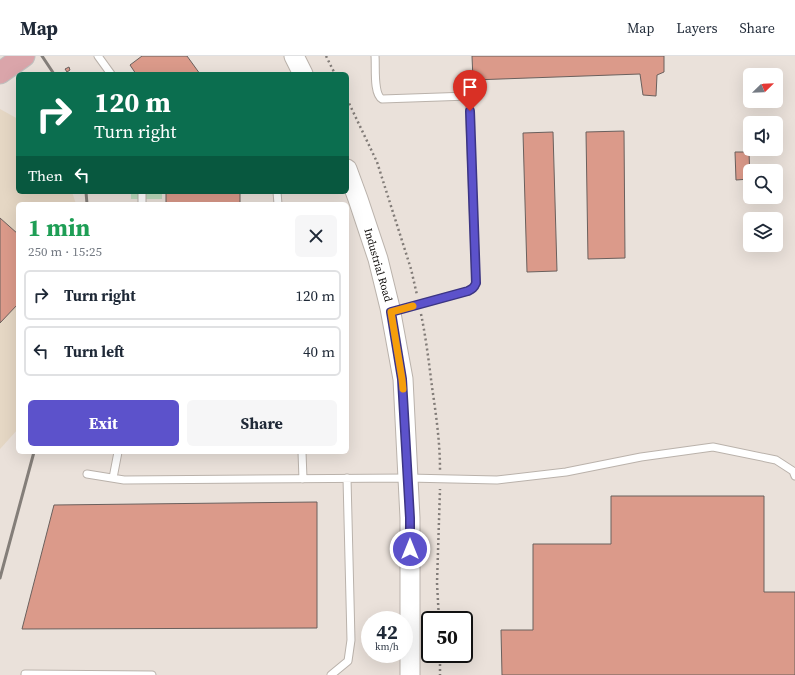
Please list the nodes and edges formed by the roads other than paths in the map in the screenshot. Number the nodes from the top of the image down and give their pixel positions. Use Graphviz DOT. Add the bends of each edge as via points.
graph roads {
  1 [pos="24,56"];
  2 [pos="98,56"];
  3 [pos="294,56"];
  4 [pos="375,56"];
  5 [pos="110,72"];
  6 [pos="302,72"];
  7 [pos="0,73"];
  8 [pos="349,174"];
  9 [pos="391,312"];
  10 [pos="118,454"];
  11 [pos="302,454"];
  12 [pos="87,474"];
  13 [pos="795,476"];
  14 [pos="113,478"];
  15 [pos="347,478"];
  16 [pos="408,478"];
  17 [pos="303,479"];
  18 [pos="25,674"];
  19 [pos="152,675"];
  20 [pos="331,675"];
  21 [pos="410,675"];
  1 -- 7 [label="main road"];
  2 -- 5 [label="lane"];
  3 -- 6 [label="main road"];
  4 -- 9 [label="lane" via="376,91 382,99 470,96 476,283 468,291"];
  8 -- 9 [label="main road, Industrial Road" via="378,259"];
  9 -- 16 [label="main road, Industrial Road" via="402,379"];
  10 -- 14 [label="lane"];
  11 -- 17 [label="lane"];
  12 -- 14 [label="lane"];
  13 -- 16 [label="lane" via="793,471 776,460 713,447 641,457 566,472 498,480"];
  14 -- 17 [label="lane"];
  15 -- 16 [label="lane"];
  15 -- 17 [label="lane"];
  15 -- 20 [label="lane" via="350,640 348,661"];
  16 -- 21 [label="main road, Industrial Road"];
  18 -- 19 [label="lane"];
}
